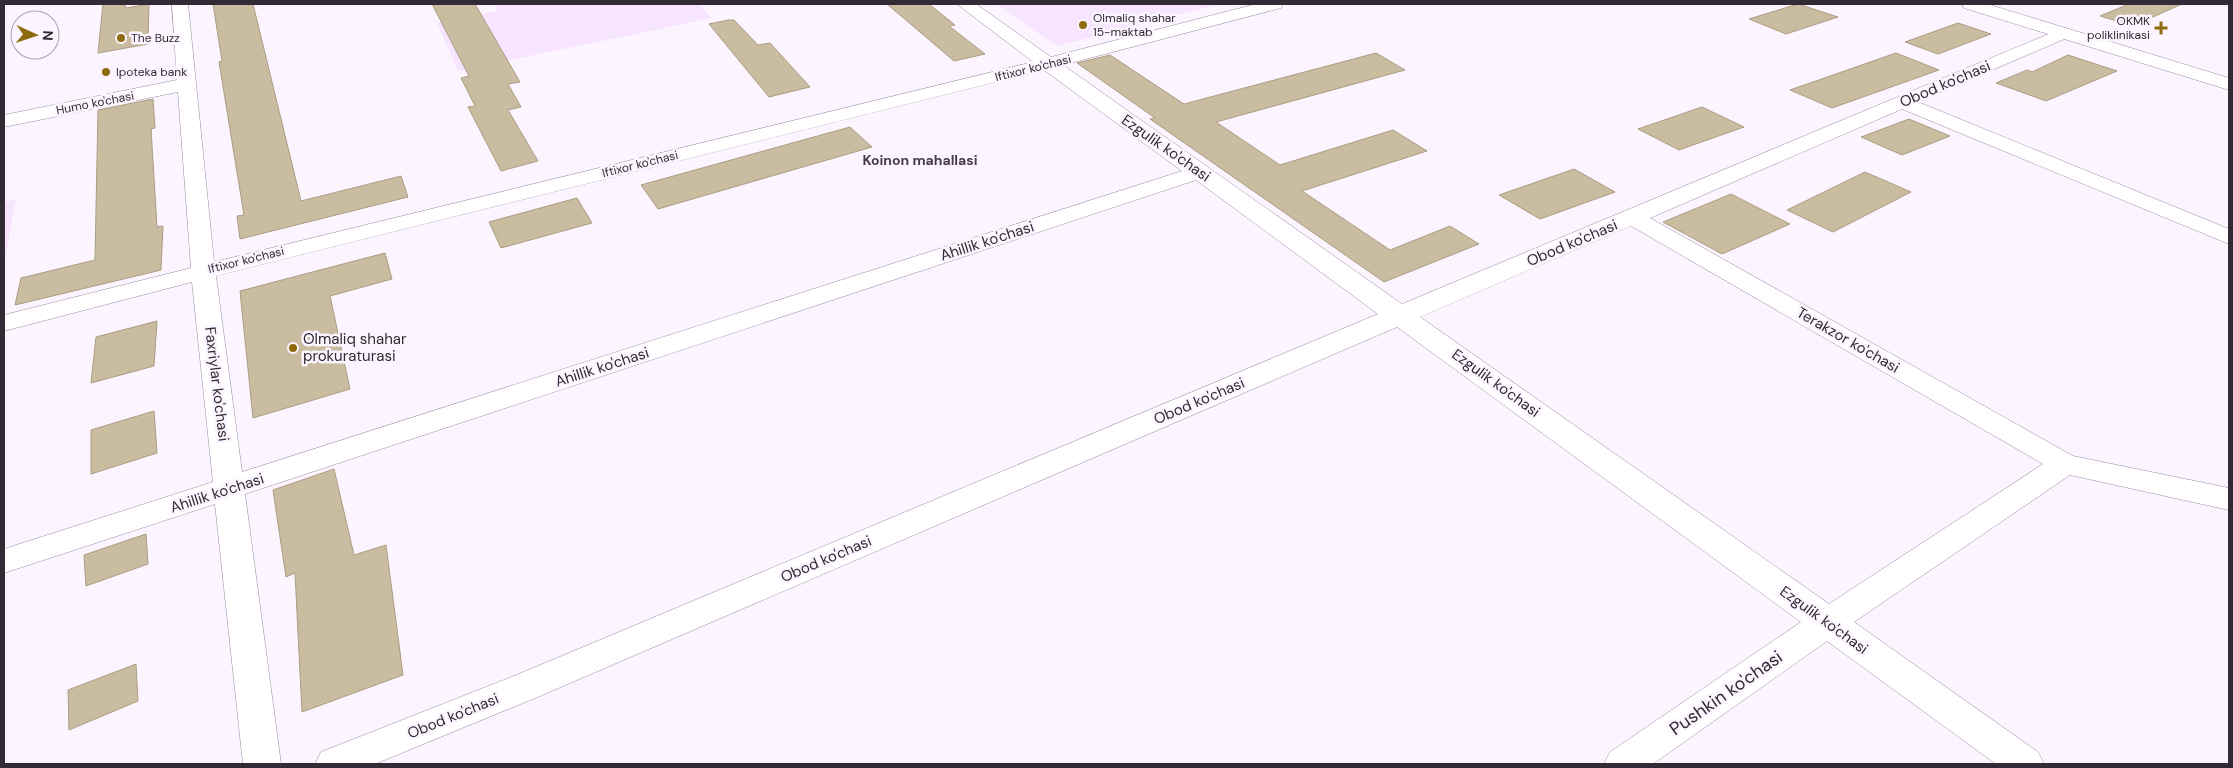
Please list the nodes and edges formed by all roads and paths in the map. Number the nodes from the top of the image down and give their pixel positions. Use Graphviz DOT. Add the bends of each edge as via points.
graph roads {
  1 [pos="180,4"];
  2 [pos="965,4"];
  3 [pos="1275,4"];
  4 [pos="1970,4"];
  5 [pos="2063,33"];
  6 [pos="1049,65"];
  7 [pos="187,84"];
  8 [pos="2229,84"];
  9 [pos="1902,102"];
  10 [pos="4,121"];
  11 [pos="1200,172"];
  12 [pos="1632,217"];
  13 [pos="2229,237"];
  14 [pos="203,271"];
  15 [pos="1402,316"];
  16 [pos="4,323"];
  17 [pos="2065,464"];
  18 [pos="230,489"];
  19 [pos="2229,499"];
  20 [pos="4,561"];
  21 [pos="1828,622"];
  22 [pos="262,764"];
  23 [pos="334,764"];
  24 [pos="1623,764"];
  25 [pos="2025,764"];
  1 -- 7 [label="street, Faxriylar ko'chasi"];
  2 -- 6 [label="street, Ezgulik ko'chasi"];
  3 -- 6 [label="street, Iftixor ko'chasi"];
  4 -- 5 [label="street"];
  5 -- 8 [label="street"];
  5 -- 9 [label="street, Obod ko'chasi"];
  6 -- 11 [label="street, Ezgulik ko'chasi"];
  6 -- 14 [label="street, Iftixor ko'chasi"];
  7 -- 10 [label="street, Humo ko'chasi"];
  7 -- 14 [label="street, Faxriylar ko'chasi"];
  9 -- 12 [label="street, Obod ko'chasi"];
  9 -- 13 [label="street"];
  11 -- 15 [label="street, Ezgulik ko'chasi"];
  11 -- 18 [label="street, Ahillik ko'chasi"];
  12 -- 15 [label="street, Obod ko'chasi"];
  12 -- 17 [label="street, Terakzor ko'chasi"];
  14 -- 16 [label="street, Iftixor ko'chasi"];
  14 -- 18 [label="street, Faxriylar ko'chasi"];
  15 -- 21 [label="street, Ezgulik ko'chasi"];
  15 -- 23 [label="street, Obod ko'chasi" via="536,682"];
  17 -- 19 [label="street, Terakzor ko'chasi"];
  17 -- 21 [label="street"];
  18 -- 20 [label="street, Ahillik ko'chasi"];
  18 -- 22 [label="street, Faxriylar ko'chasi"];
  21 -- 24 [label="street, Pushkin ko'chasi"];
  21 -- 25 [label="street, Ezgulik ko'chasi"];
}
